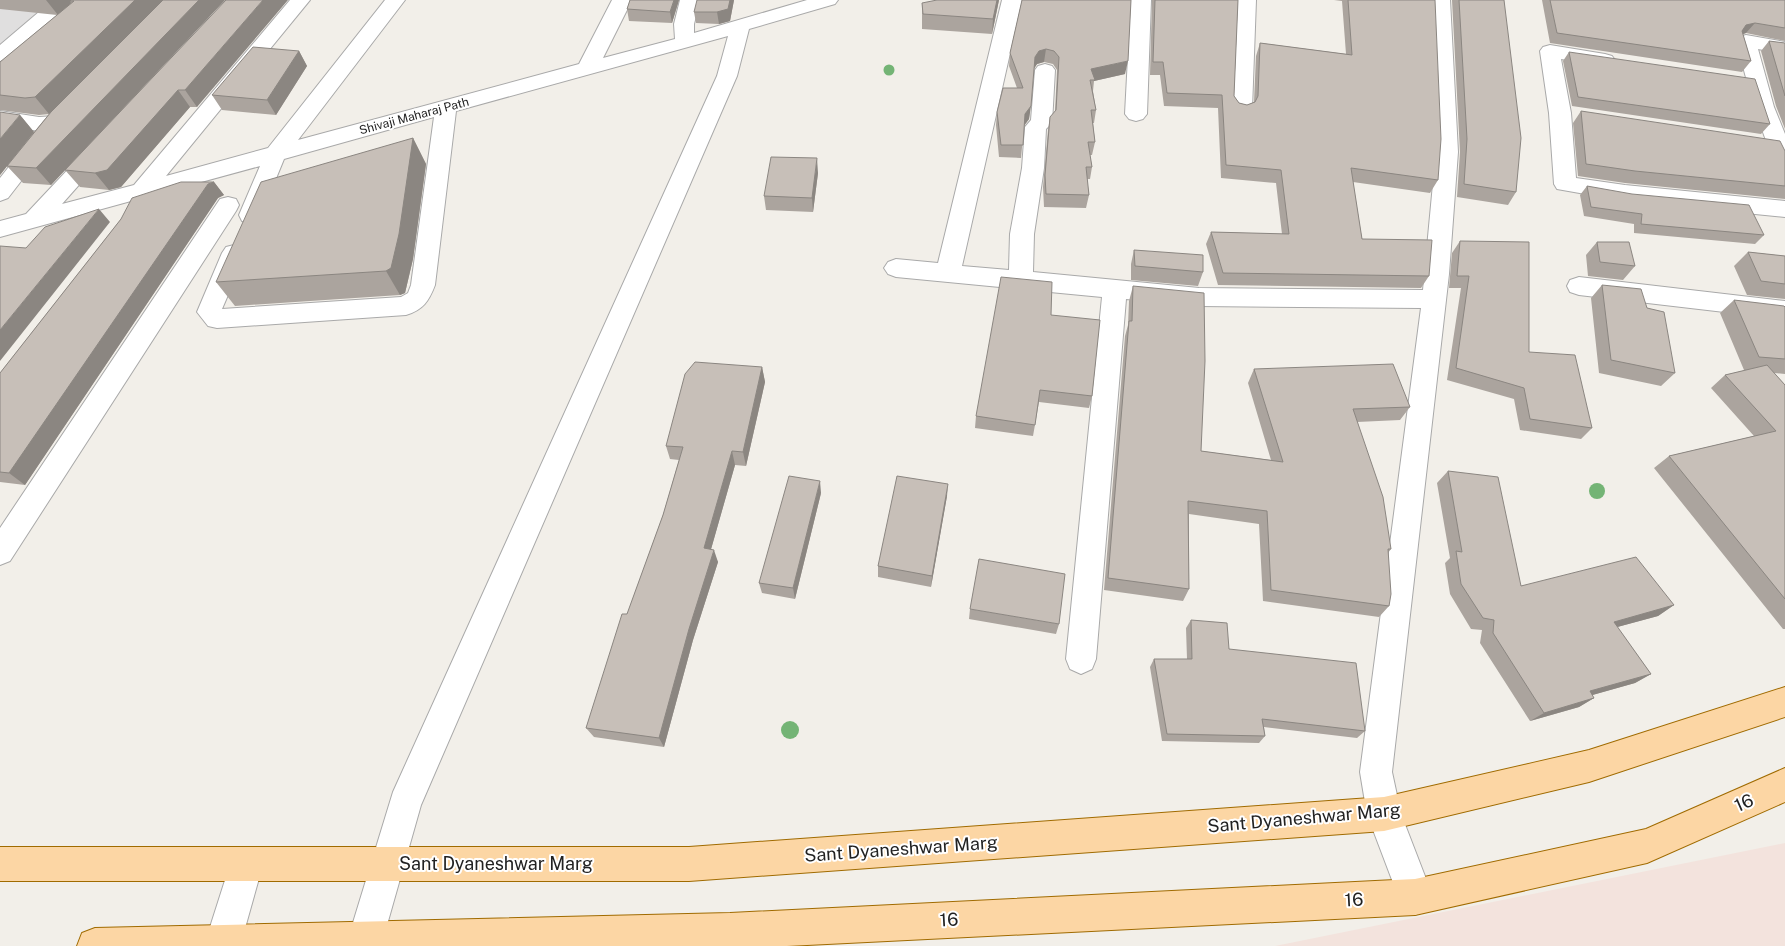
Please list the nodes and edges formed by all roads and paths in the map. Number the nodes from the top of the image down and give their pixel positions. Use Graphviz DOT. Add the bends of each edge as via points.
graph roads {
  1 [pos="300,0"];
  2 [pos="395,0"];
  3 [pos="622,0"];
  4 [pos="690,0"];
  5 [pos="1012,0"];
  6 [pos="1141,0"];
  7 [pos="1246,0"];
  8 [pos="1440,0"];
  9 [pos="817,2"];
  10 [pos="73,3"];
  11 [pos="740,26"];
  12 [pos="685,42"];
  13 [pos="1785,48"];
  14 [pos="7,61"];
  15 [pos="1625,62"];
  16 [pos="587,69"];
  17 [pos="1045,70"];
  18 [pos="446,108"];
  19 [pos="1242,109"];
  20 [pos="1136,114"];
  21 [pos="0,118"];
  22 [pos="113,135"];
  23 [pos="1774,150"];
  24 [pos="275,155"];
  25 [pos="140,192"];
  26 [pos="0,193"];
  27 [pos="228,205"];
  28 [pos="1785,209"];
  29 [pos="127,217"];
  30 [pos="33,221"];
  31 [pos="0,229"];
  32 [pos="896,268"];
  33 [pos="948,273"];
  34 [pos="1021,280"];
  35 [pos="1579,286"];
  36 [pos="1115,289"];
  37 [pos="1434,299"];
  38 [pos="1785,310"];
  39 [pos="0,552"];
  40 [pos="1082,659"];
  41 [pos="1785,702"];
  42 [pos="1785,785"];
  43 [pos="1384,814"];
  44 [pos="0,864"];
  45 [pos="246,864"];
  46 [pos="387,864"];
  47 [pos="1415,897"];
  48 [pos="366,939"];
  49 [pos="310,943"];
  50 [pos="223,944"];
  51 [pos="95,946"];
  1 -- 25 [label="street"];
  2 -- 24 [label="street"];
  3 -- 16 [label="street"];
  4 -- 12 [label="street" via="684,24"];
  5 -- 33 [label="street"];
  6 -- 20 [label="street"];
  7 -- 19 [label="street"];
  8 -- 37 [label="street" via="1447,152"];
  9 -- 11 [label="street, Shivaji Maharaj Path"];
  10 -- 14 [label="street"];
  11 -- 12 [label="street, Shivaji Maharaj Path"];
  11 -- 46 [label="street" via="726,76 405,804"];
  12 -- 16 [label="street, Shivaji Maharaj Path"];
  13 -- 23 [label="street" via="1746,41 1748,80"];
  15 -- 28 [label="street" via="1550,52 1570,114 1564,184"];
  16 -- 18 [label="street, Shivaji Maharaj Path"];
  17 -- 34 [label="street" via="1041,123 1036,127 1022,234"];
  18 -- 24 [label="street, Shivaji Maharaj Path"];
  18 -- 24 [label="street" via="423,285 418,298 406,306 230,319 217,319 209,312"];
  21 -- 26 [label="street" via="39,124 63,116"];
  22 -- 30 [label="street"];
  24 -- 25 [label="street, Shivaji Maharaj Path"];
  25 -- 29 [label="street"];
  25 -- 30 [label="street, Shivaji Maharaj Path"];
  27 -- 39 [label="street"];
  30 -- 31 [label="street, Shivaji Maharaj Path"];
  32 -- 33 [label="street"];
  33 -- 34 [label="street"];
  34 -- 36 [label="street"];
  35 -- 38 [label="street"];
  36 -- 37 [label="street" via="1199,298"];
  36 -- 40 [label="street"];
  37 -- 43 [label="street" via="1376,772"];
  41 -- 43 [label="main road, Sant Dyaneshwar Marg" via="1589,766"];
  42 -- 47 [label="main road, 16" via="1647,846"];
  43 -- 46 [label="main road, Sant Dyaneshwar Marg" via="689,864"];
  43 -- 47 [label="street"];
  44 -- 45 [label="main road, Sant Dyaneshwar Marg"];
  45 -- 46 [label="main road, Sant Dyaneshwar Marg"];
  45 -- 50 [label="street"];
  46 -- 48 [label="street"];
  47 -- 48 [label="main road, 16" via="730,931"];
  48 -- 49 [label="main road, 16"];
  49 -- 50 [label="main road, 16"];
  50 -- 51 [label="main road, 16"];
}
